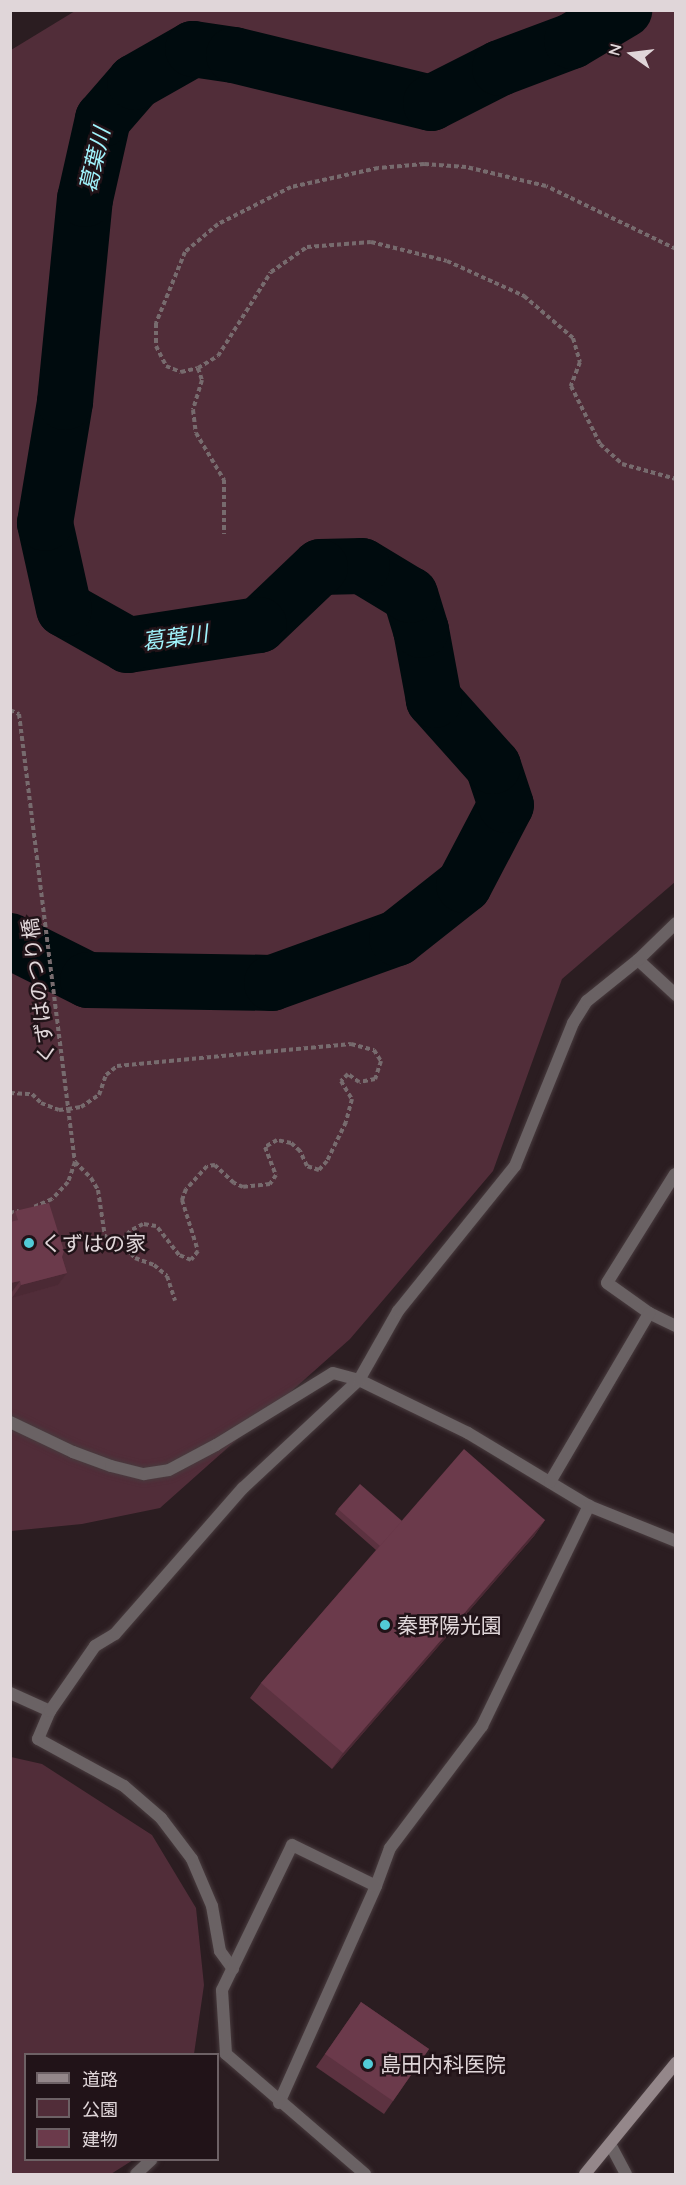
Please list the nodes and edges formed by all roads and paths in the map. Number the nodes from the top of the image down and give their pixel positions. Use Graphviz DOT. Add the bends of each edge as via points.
graph roads {
  1 [pos="675,249"];
  2 [pos="198,369"];
  3 [pos="675,479"];
  4 [pos="224,534"];
  5 [pos="10,710"];
  6 [pos="675,923"];
  7 [pos="638,960"];
  8 [pos="675,995"];
  9 [pos="10,1093"];
  10 [pos="68,1109"];
  11 [pos="75,1162"];
  12 [pos="675,1174"];
  13 [pos="10,1212"];
  14 [pos="120,1242"];
  15 [pos="175,1301"];
  16 [pos="649,1313"];
  17 [pos="675,1326"];
  18 [pos="359,1380"];
  19 [pos="10,1422"];
  20 [pos="550,1482"];
  21 [pos="589,1506"];
  22 [pos="675,1541"];
  23 [pos="10,1693"];
  24 [pos="50,1711"];
  25 [pos="376,1886"];
  26 [pos="232,1969"];
  27 [pos="222,2056"];
  28 [pos="674,2069"];
  29 [pos="279,2103"];
  30 [pos="610,2144"];
  31 [pos="150,2161"];
  32 [pos="136,2175"];
  33 [pos="365,2175"];
  34 [pos="585,2175"];
  35 [pos="626,2175"];
  1 -- 2 [label="path" via="546,186 466,167 424,164 378,168 291,187 218,224 185,252 156,323 156,346 166,366 181,372"];
  2 -- 3 [label="path" via="218,356 271,272 307,247 371,242 447,261 524,296 573,338 580,363 571,386 600,444 622,464"];
  2 -- 4 [label="path" via="202,380 193,410 196,433 224,480"];
  5 -- 10 [label="path, くずはのつり橋" via="19,714"];
  6 -- 7 [label="street"];
  7 -- 8 [label="street"];
  7 -- 18 [label="street" via="587,1001 514,1166 398,1311"];
  9 -- 10 [label="path" via="32,1094 41,1103"];
  10 -- 11 [label="path, くずはのつり橋"];
  10 -- 14 [label="path" via="81,1107 99,1095 106,1075 117,1066 351,1044 374,1050 381,1061 375,1079 358,1082 348,1074 341,1081 352,1099 346,1122 319,1170 307,1166 291,1143 277,1140 266,1147 276,1175 270,1184 243,1187 215,1165 207,1166 186,1189 182,1200 198,1251 191,1260 179,1255 156,1226 143,1224"];
  11 -- 13 [label="path" via="68,1182 51,1199"];
  11 -- 14 [label="path" via="98,1190 105,1237"];
  12 -- 16 [label="street" via="607,1283"];
  14 -- 15 [label="path" via="135,1258 154,1265 167,1276"];
  16 -- 17 [label="street"];
  16 -- 20 [label="street"];
  18 -- 19 [label="street" via="333,1373 170,1470 144,1474 74,1452"];
  18 -- 20 [label="street" via="468,1433"];
  18 -- 24 [label="street" via="243,1488 115,1634 95,1646"];
  20 -- 21 [label="street"];
  21 -- 22 [label="street"];
  21 -- 25 [label="street" via="482,1726 390,1848"];
  23 -- 24 [label="street"];
  24 -- 26 [label="street" via="38,1739 124,1786 161,1818 192,1859 212,1906 220,1951"];
  25 -- 26 [label="street" via="292,1845"];
  25 -- 29 [label="street"];
  26 -- 27 [label="street" via="222,1990"];
  27 -- 29 [label="street"];
  28 -- 30 [label="main road"];
  29 -- 33 [label="street"];
  30 -- 34 [label="main road"];
  30 -- 35 [label="street"];
  31 -- 32 [label="street"];
}
